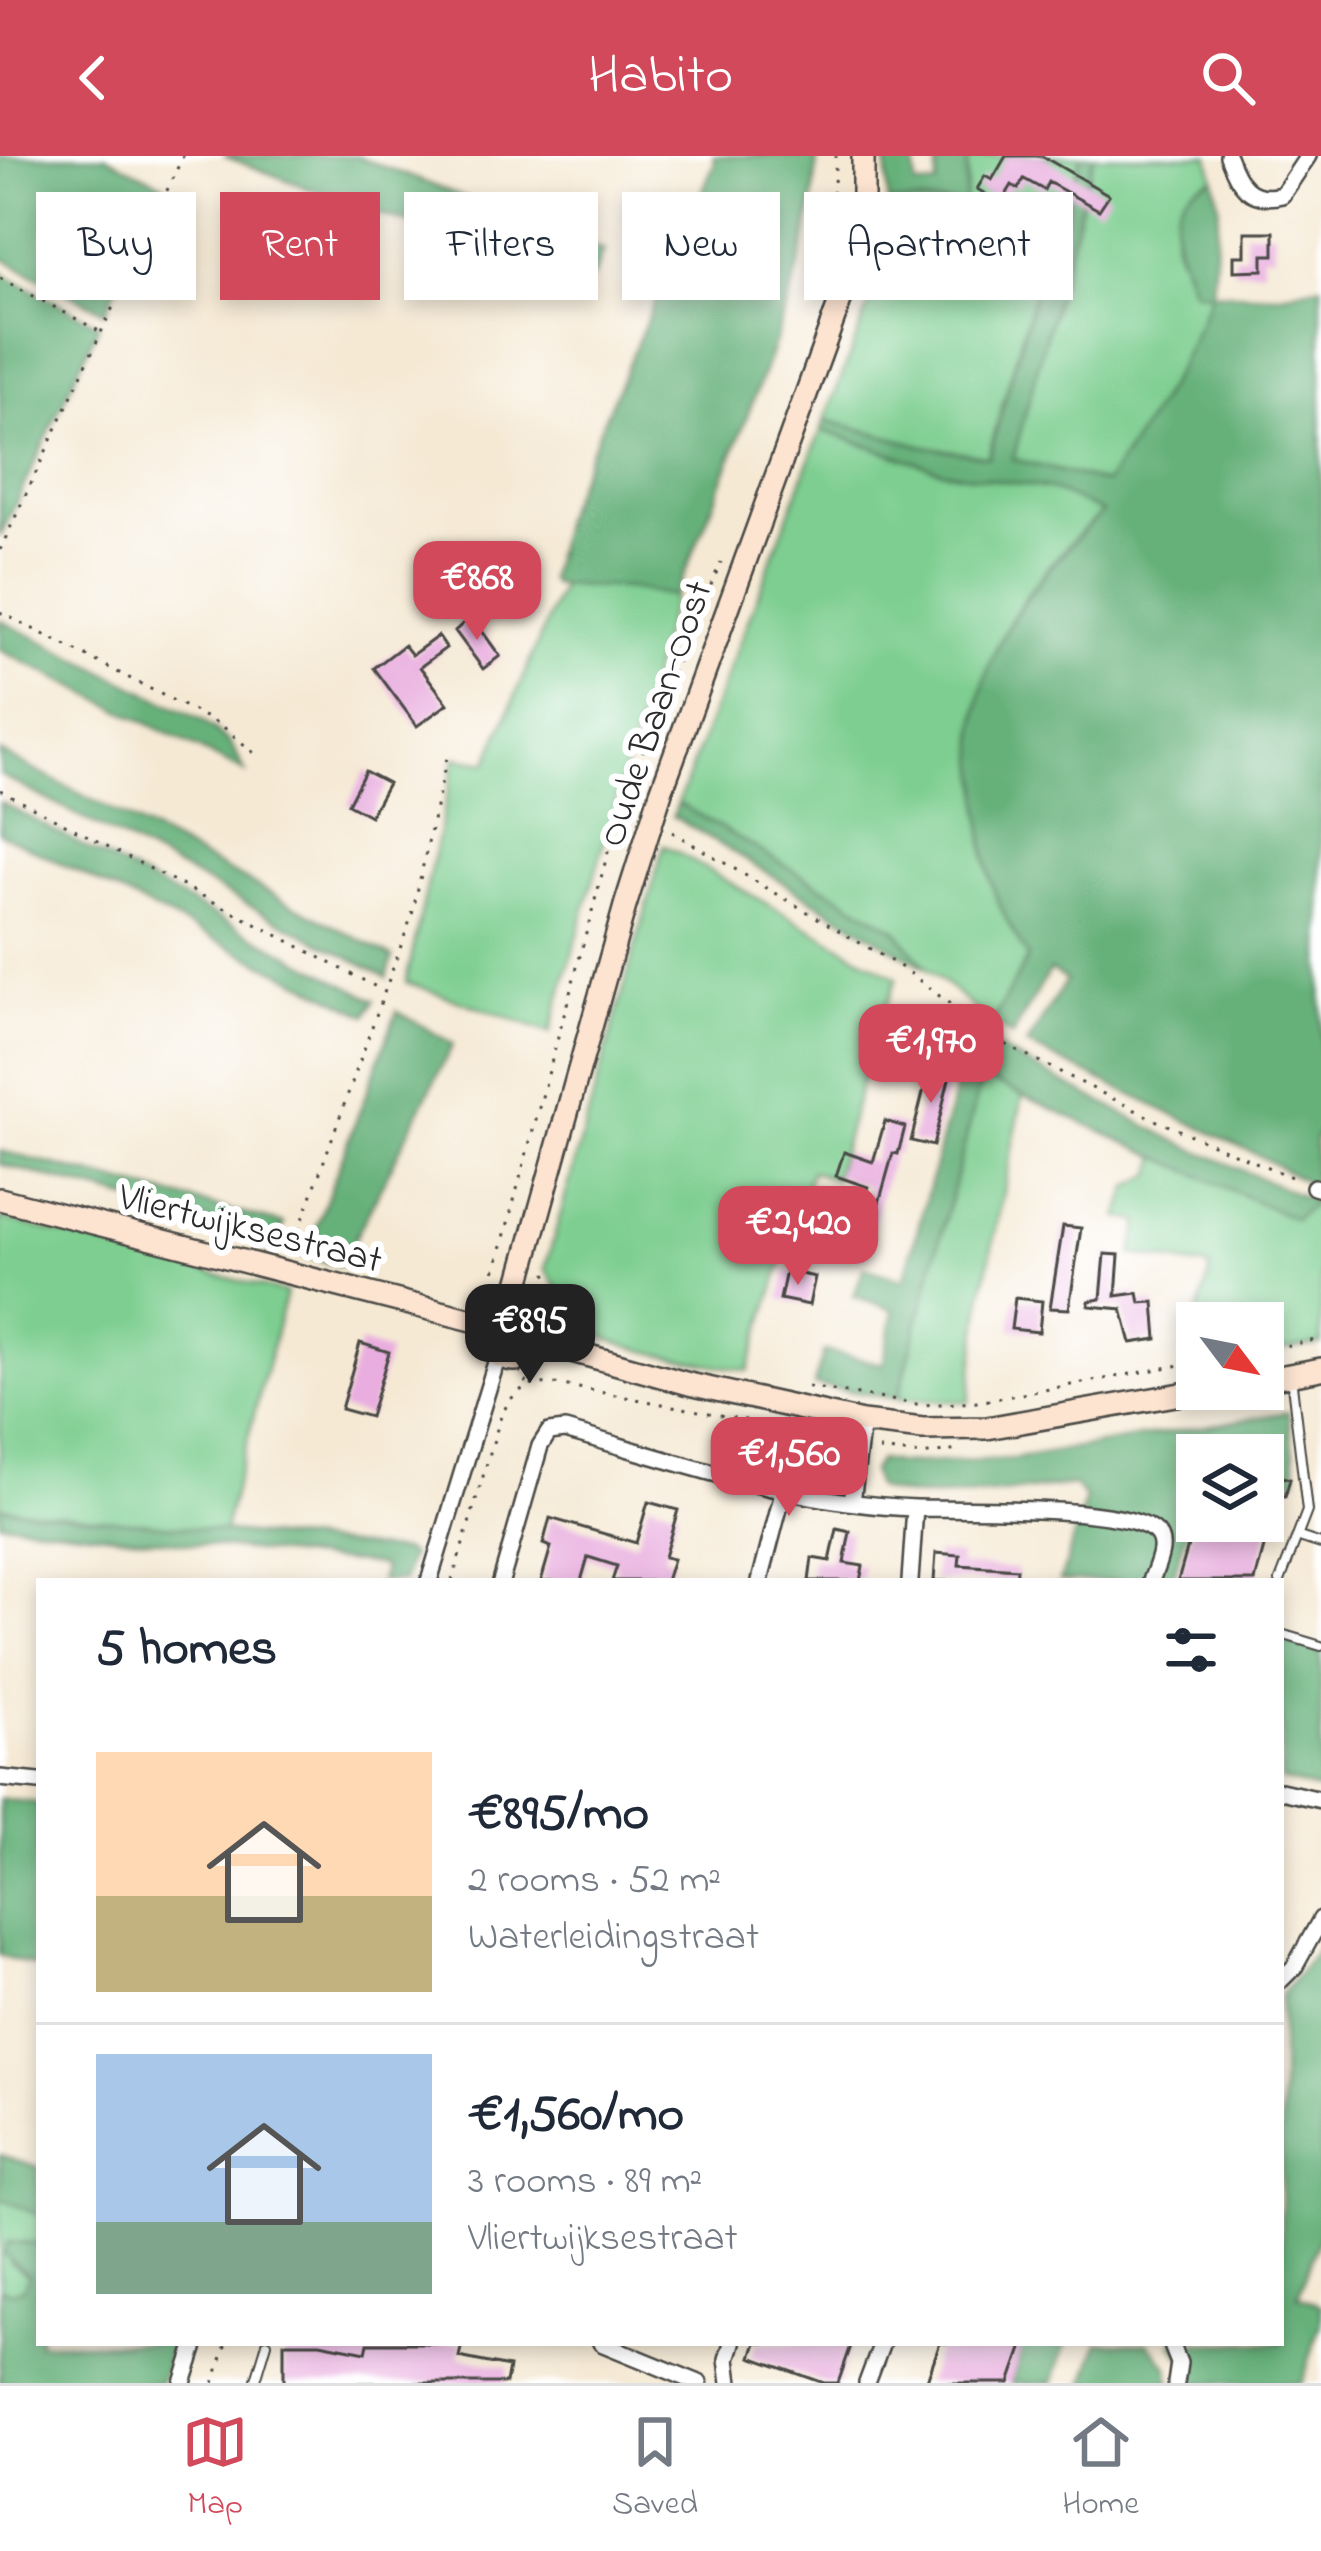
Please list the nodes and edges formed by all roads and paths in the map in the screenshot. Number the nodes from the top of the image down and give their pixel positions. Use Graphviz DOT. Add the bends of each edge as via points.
graph roads {
  1 [pos="182,156"];
  2 [pos="862,156"];
  3 [pos="1228,156"];
  4 [pos="1308,156"];
  5 [pos="0,278"];
  6 [pos="101,332"];
  7 [pos="0,550"];
  8 [pos="0,612"];
  9 [pos="254,753"];
  10 [pos="448,754"];
  11 [pos="0,790"];
  12 [pos="652,820"];
  13 [pos="384,991"];
  14 [pos="1317,1188"];
  15 [pos="0,1199"];
  16 [pos="498,1260"];
  17 [pos="522,1266"];
  18 [pos="285,1272"];
  19 [pos="514,1298"];
  20 [pos="542,1313"];
  21 [pos="484,1323"];
  22 [pos="578,1328"];
  23 [pos="598,1337"];
  24 [pos="1321,1339"];
  25 [pos="543,1343"];
  26 [pos="1284,1346"];
  27 [pos="506,1358"];
  28 [pos="1176,1366"];
  29 [pos="1321,1369"];
  30 [pos="1290,1375"];
  31 [pos="1284,1376"];
  32 [pos="528,1384"];
  33 [pos="563,1385"];
  34 [pos="798,1386"];
  35 [pos="1176,1395"];
  36 [pos="862,1422"];
  37 [pos="783,1492"];
  38 [pos="851,1502"];
  39 [pos="915,1508"];
  40 [pos="1299,1537"];
  41 [pos="1321,1544"];
  42 [pos="430,1578"];
  43 [pos="453,1578"];
  44 [pos="502,1578"];
  45 [pos="761,1578"];
  46 [pos="910,1578"];
  47 [pos="1152,1578"];
  48 [pos="1281,1578"];
  49 [pos="1284,1635"];
  50 [pos="1321,1646"];
  51 [pos="0,1778"];
  52 [pos="36,1782"];
  53 [pos="1284,1792"];
  54 [pos="1321,1800"];
  55 [pos="1321,1919"];
  56 [pos="1284,1977"];
  57 [pos="195,2346"];
  58 [pos="225,2346"];
  59 [pos="266,2346"];
  60 [pos="608,2346"];
  61 [pos="731,2346"];
  62 [pos="881,2346"];
  63 [pos="1173,2346"];
  64 [pos="183,2383"];
  65 [pos="214,2383"];
  66 [pos="255,2383"];
  67 [pos="699,2383"];
  68 [pos="730,2383"];
  69 [pos="867,2383"];
  70 [pos="1176,2383"];
  1 -- 6 [label="path"];
  2 -- 12 [label="street, Oude Baan-Oost" via="863,220 847,282"];
  3 -- 4 [label="street" via="1246,191 1268,198 1282,195"];
  5 -- 6 [label="path"];
  6 -- 7 [label="path"];
  8 -- 9 [label="path" via="221,725"];
  10 -- 13 [label="path" via="412,915"];
  11 -- 13 [label="path"];
  12 -- 14 [label="path" via="906,970 995,1039 1155,1120"];
  12 -- 17 [label="street, Oude Baan-Oost"];
  13 -- 18 [label="path"];
  15 -- 18 [label="street, Vliertwijksestraat"];
  16 -- 17 [label="path"];
  17 -- 19 [label="street, Oude Baan-Oost"];
  17 -- 22 [label="path" via="546,1273"];
  18 -- 21 [label="street, Vliertwijksestraat"];
  19 -- 20 [label="street"];
  19 -- 21 [label="street" via="490,1310"];
  20 -- 22 [label="path"];
  20 -- 25 [label="street"];
  21 -- 27 [label="street" via="486,1341"];
  22 -- 23 [label="path"];
  24 -- 26 [label="path"];
  25 -- 27 [label="street"];
  25 -- 36 [label="street"];
  27 -- 32 [label="path"];
  27 -- 42 [label="street"];
  28 -- 34 [label="path" via="922,1405"];
  29 -- 30 [label="street"];
  30 -- 31 [label="street"];
  30 -- 40 [label="lane" via="1307,1511"];
  32 -- 33 [label="path"];
  32 -- 43 [label="path" via="500,1419"];
  35 -- 36 [label="street" via="987,1428"];
  36 -- 38 [label="street"];
  37 -- 38 [label="street"];
  37 -- 44 [label="street" via="549,1432"];
  37 -- 45 [label="street"];
  38 -- 39 [label="street"];
  39 -- 46 [label="street"];
  39 -- 47 [label="street" via="1125,1520 1160,1539"];
  40 -- 41 [label="lane"];
  40 -- 48 [label="lane"];
  49 -- 50 [label="lane"];
  51 -- 52 [label="street"];
  53 -- 54 [label="street"];
  55 -- 56 [label="street"];
  57 -- 64 [label="street"];
  58 -- 65 [label="path"];
  59 -- 66 [label="lane"];
  60 -- 67 [label="street"];
  61 -- 68 [label="street"];
  62 -- 69 [label="street"];
  63 -- 70 [label="street"];
}
